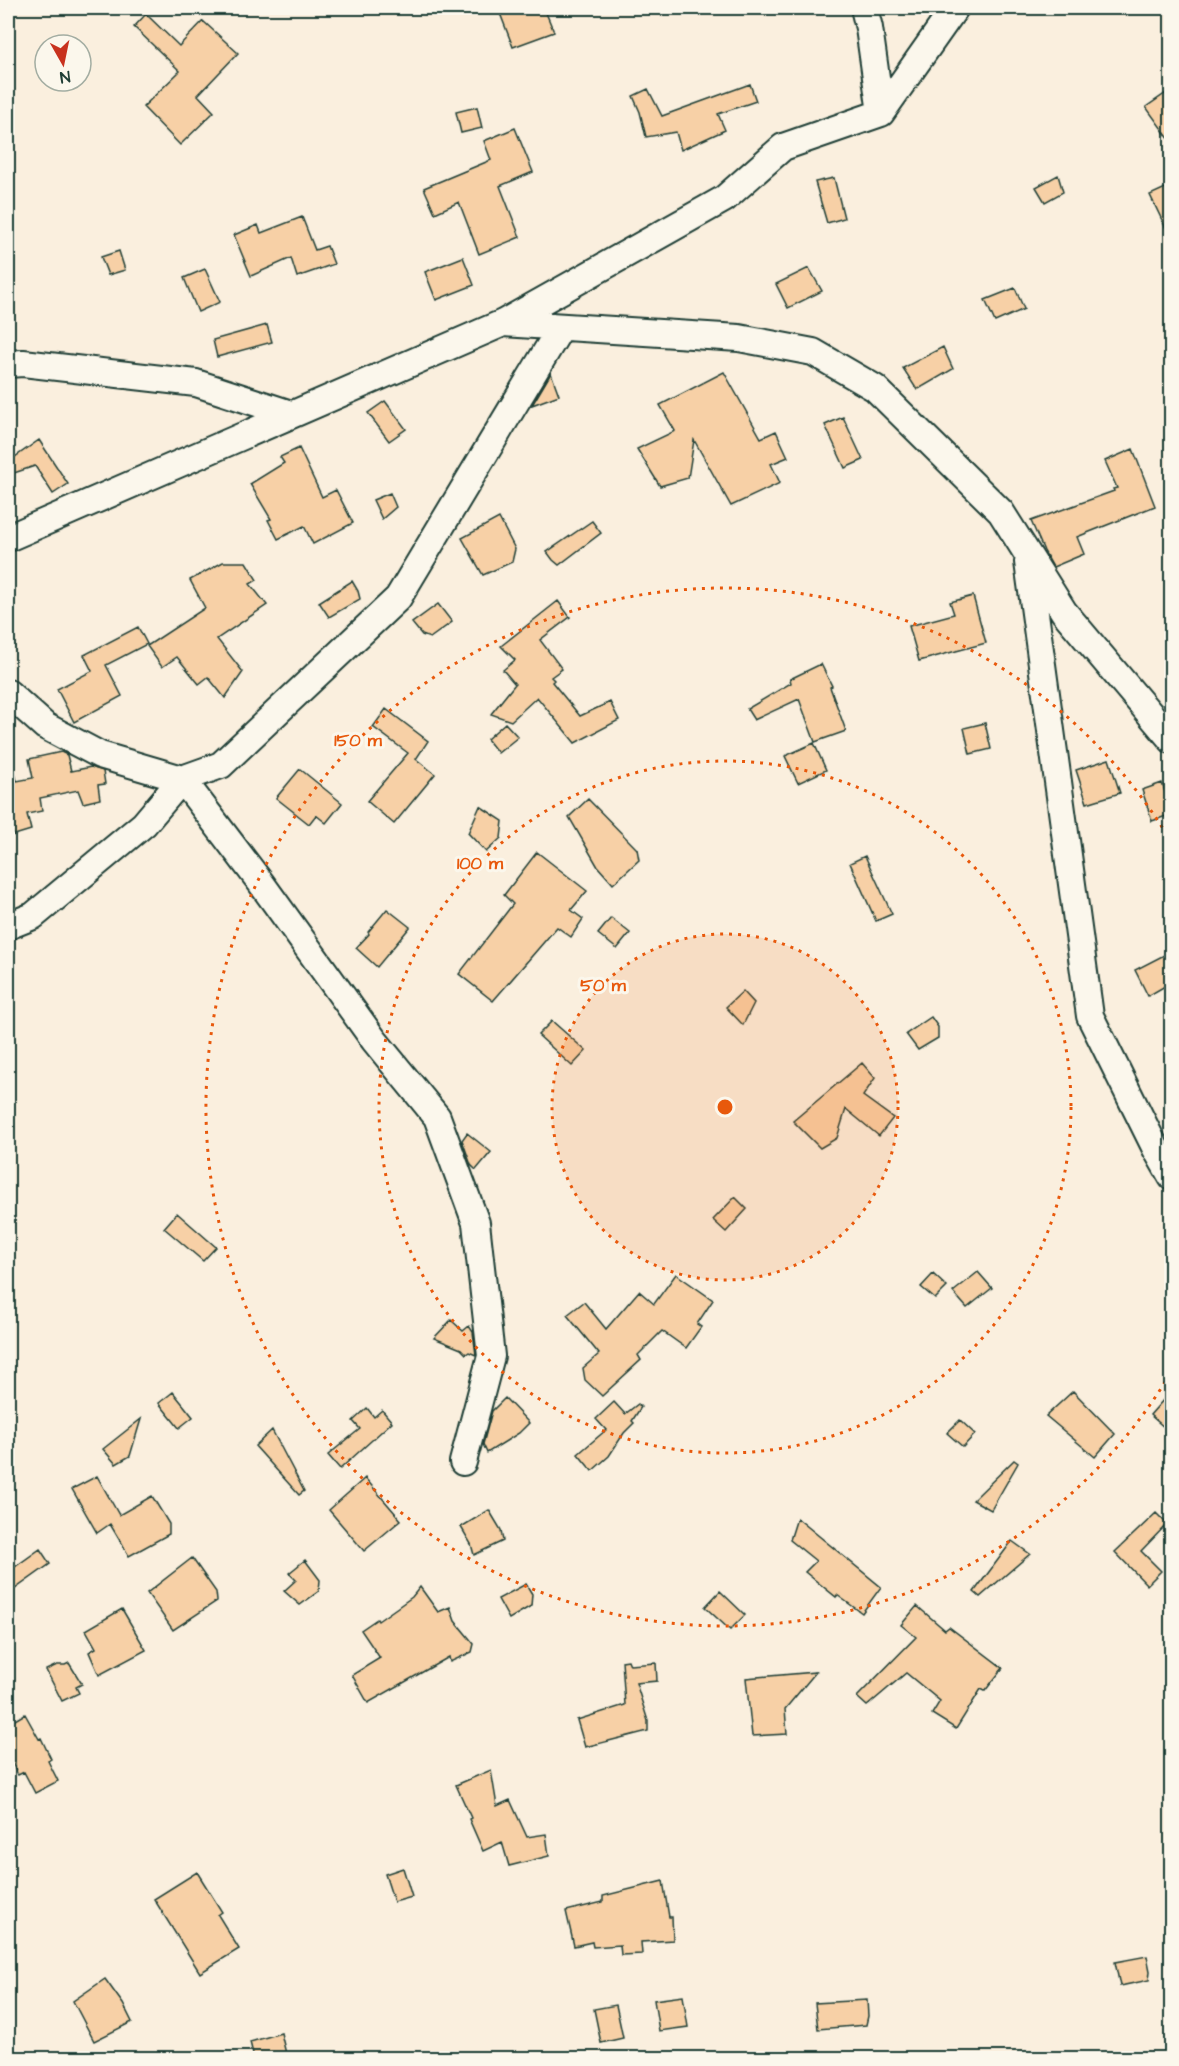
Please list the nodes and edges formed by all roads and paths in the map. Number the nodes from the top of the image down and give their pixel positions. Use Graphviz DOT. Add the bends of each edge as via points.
graph roads {
  1 [pos="864,8"];
  2 [pos="955,8"];
  3 [pos="881,113"];
  4 [pos="503,322"];
  5 [pos="561,327"];
  6 [pos="8,364"];
  7 [pos="291,414"];
  8 [pos="8,538"];
  9 [pos="1027,553"];
  10 [pos="8,693"];
  11 [pos="1172,740"];
  12 [pos="182,779"];
  13 [pos="8,926"];
  14 [pos="1172,1177"];
  15 [pos="463,1462"];
  1 -- 3 [label="street"];
  2 -- 3 [label="street"];
  3 -- 4 [label="street" via="783,147 724,199"];
  4 -- 5 [label="street"];
  4 -- 7 [label="street"];
  5 -- 9 [label="street" via="739,338 813,352 875,388 1001,512"];
  5 -- 12 [label="street" via="398,598 221,765"];
  6 -- 7 [label="street" via="196,383"];
  7 -- 8 [label="street"];
  9 -- 11 [label="street" via="1064,612"];
  9 -- 14 [label="street" via="1089,1016"];
  10 -- 12 [label="street" via="45,726 100,755"];
  12 -- 13 [label="street" via="144,824 33,916"];
  12 -- 15 [label="street" via="374,1040 437,1117 476,1222 492,1356"];
}
